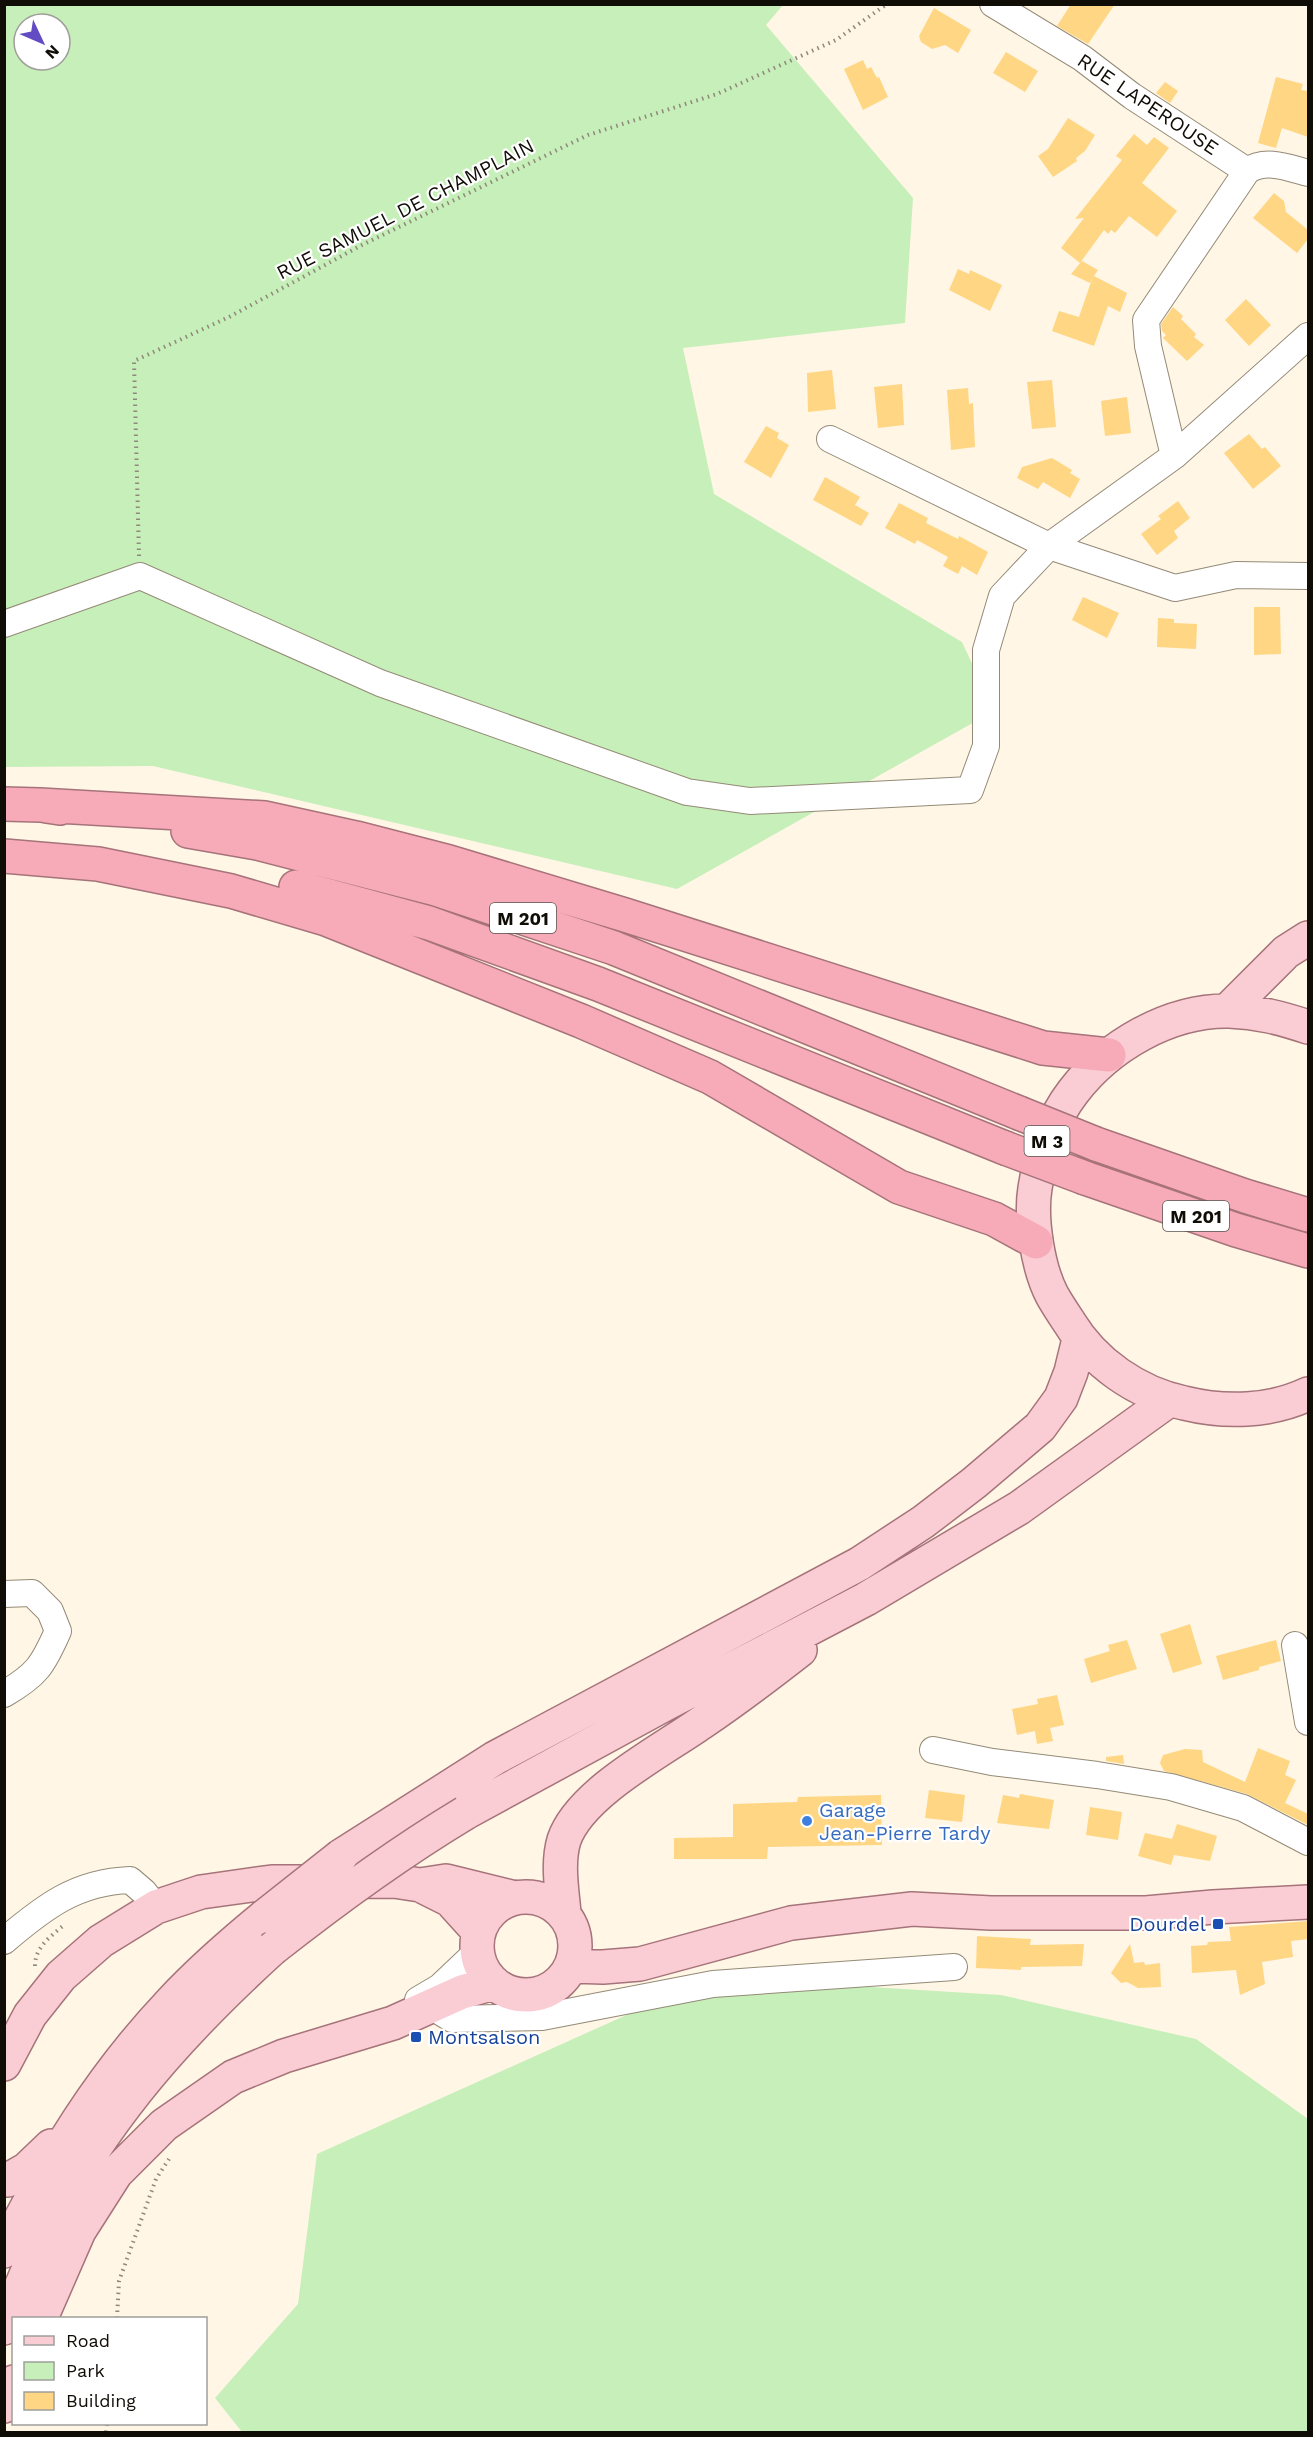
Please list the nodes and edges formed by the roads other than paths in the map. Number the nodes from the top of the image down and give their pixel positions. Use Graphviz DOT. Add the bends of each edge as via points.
graph roads {
  1 [pos="993,4"];
  2 [pos="1247,171"];
  3 [pos="1308,173"];
  4 [pos="1308,336"];
  5 [pos="830,439"];
  6 [pos="1174,456"];
  7 [pos="1049,546"];
  8 [pos="1308,576"];
  9 [pos="4,624"];
  10 [pos="4,804"];
  11 [pos="40,804"];
  12 [pos="4,842"];
  13 [pos="4,856"];
  14 [pos="1308,938"];
  15 [pos="1227,1011"];
  16 [pos="1308,1027"];
  17 [pos="1109,1055"];
  18 [pos="1308,1215"];
  19 [pos="1036,1242"];
  20 [pos="1308,1251"];
  21 [pos="1079,1339"];
  22 [pos="1308,1394"];
  23 [pos="1169,1400"];
  24 [pos="4,1594"];
  25 [pos="866,1599"];
  26 [pos="1295,1645"];
  27 [pos="4,1694"];
  28 [pos="1308,1722"];
  29 [pos="933,1750"];
  30 [pos="1308,1842"];
  31 [pos="420,1885"];
  32 [pos="514,1898"];
  33 [pos="1308,1902"];
  34 [pos="156,1907"];
  35 [pos="568,1920"];
  36 [pos="4,1941"];
  37 [pos="478,1941"];
  38 [pos="664,1957"];
  39 [pos="571,1966"];
  40 [pos="954,1967"];
  41 [pos="494,1983"];
  42 [pos="431,2006"];
  43 [pos="4,2064"];
  44 [pos="214,2090"];
  45 [pos="70,2132"];
  46 [pos="6,2180"];
  47 [pos="4,2251"];
  48 [pos="41,2317"];
  49 [pos="4,2328"];
  50 [pos="12,2387"];
  51 [pos="4,2406"];
  1 -- 2 [label="street, RUE LAPEROUSE" via="1082,58 1132,96"];
  2 -- 3 [label="street" via="1256,165 1280,165"];
  2 -- 6 [label="street" via="1146,320 1148,346"];
  4 -- 6 [label="street"];
  5 -- 7 [label="street"];
  6 -- 7 [label="street"];
  7 -- 8 [label="street" via="1175,588 1236,574"];
  7 -- 9 [label="street" via="1002,596 986,650 986,746 970,790 750,801 687,792 380,684 140,576"];
  10 -- 11 [label="highway, M 201"];
  11 -- 17 [label="highway" via="266,818 356,838 449,861 1043,1048"];
  11 -- 18 [label="highway, M 201, bridge" via="257,843 436,889 614,948 1096,1144"];
  12 -- 20 [label="highway, M 201, bridge" via="81,847 252,875 429,923 598,984 1085,1178"];
  13 -- 19 [label="highway" via="109,866 231,891 326,919 560,1012 710,1077 899,1187 994,1219"];
  14 -- 15 [label="main road" via="1286,952"];
  15 -- 16 [label="main road, M 3" via="1274,1015"];
  15 -- 17 [label="main road, M 3" via="1185,1017 1145,1032"];
  17 -- 19 [label="main road, M 3" via="1072,1093 1047,1139 1035,1190"];
  19 -- 21 [label="main road, M 3" via="1051,1293"];
  21 -- 23 [label="main road, M 3" via="1105,1365 1135,1385"];
  21 -- 45 [label="main road, bridge" via="1061,1398 1040,1427 923,1522 859,1564 495,1758 341,1856 265,1916 171,2002 110,2074"];
  22 -- 23 [label="main road, M 3" via="1253,1409 1210,1409"];
  23 -- 25 [label="main road" via="1018,1508"];
  24 -- 27 [label="street" via="32,1593 50,1611 58,1631 47,1657 29,1680"];
  25 -- 35 [label="main road" via="754,1686 589,1803 564,1842 561,1878"];
  25 -- 49 [label="main road, bridge" via="465,1814 343,1893 272,1949 169,2050 122,2108 71,2184 30,2265"];
  26 -- 28 [label="street"];
  29 -- 30 [label="street" via="1171,1787 1243,1809"];
  31 -- 32 [label="main road" via="446,1881"];
  31 -- 34 [label="main road" via="394,1881 272,1882 201,1892"];
  31 -- 37 [label="main road" via="450,1900"];
  32 -- 35 [label="main road" via="541,1899"];
  32 -- 37 [label="main road" via="493,1910"];
  33 -- 38 [label="main road" via="1146,1913 912,1909 791,1923"];
  34 -- 36 [label="street" via="130,1880 114,1881 83,1888 39,1912"];
  34 -- 43 [label="main road" via="101,1941 61,1976 30,2015"];
  35 -- 38 [label="main road" via="603,1945"];
  35 -- 39 [label="main road" via="575,1940"];
  37 -- 41 [label="main road" via="480,1962"];
  37 -- 44 [label="street" via="441,1987 409,2006 275,2044 237,2062"];
  38 -- 39 [label="main road" via="640,1964"];
  39 -- 41 [label="main road" via="563,1979 537,1994 522,1995"];
  40 -- 42 [label="street" via="713,1984 542,2017 452,2019"];
  41 -- 42 [label="main road"];
  42 -- 44 [label="main road" via="393,2023 284,2056 233,2077"];
  44 -- 48 [label="main road" via="164,2125 117,2173 79,2231"];
  45 -- 46 [label="main road" via="27,2169"];
  45 -- 47 [label="main road"];
  50 -- 51 [label="main road"];
}
